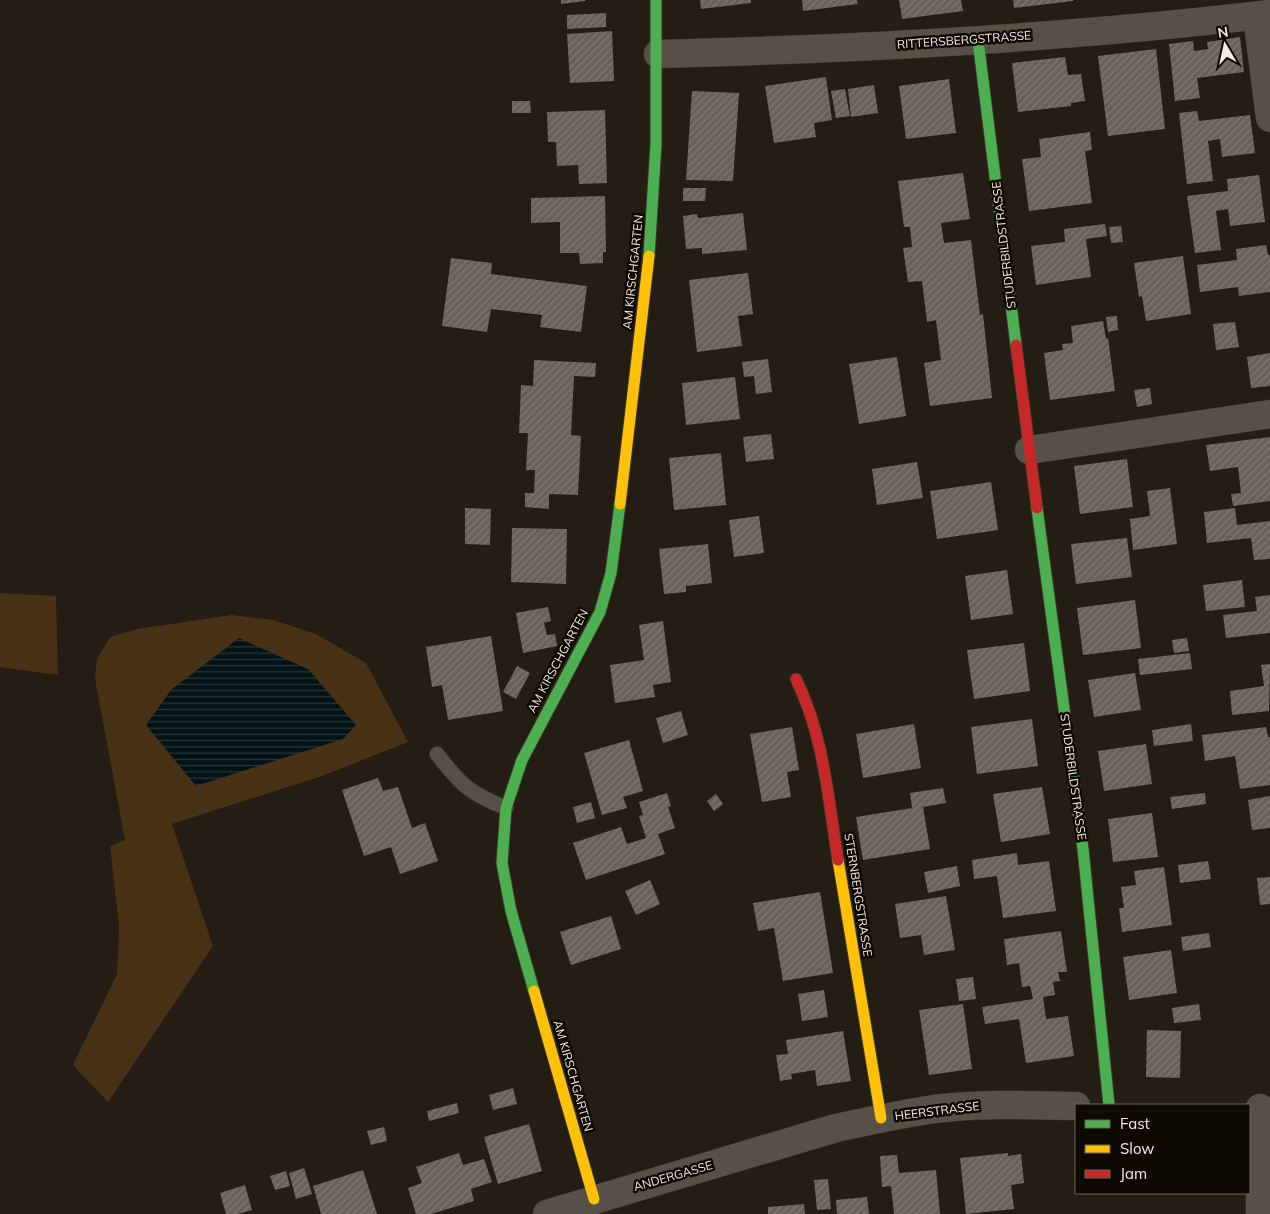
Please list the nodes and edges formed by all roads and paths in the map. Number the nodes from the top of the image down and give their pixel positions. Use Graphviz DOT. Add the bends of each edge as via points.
graph roads {
  1 [pos="656,0"];
  2 [pos="1264,15"];
  3 [pos="978,40"];
  4 [pos="658,54"];
  5 [pos="1270,118"];
  6 [pos="1270,414"];
  7 [pos="1029,450"];
  8 [pos="796,679"];
  9 [pos="437,754"];
  10 [pos="506,808"];
  11 [pos="1109,1104"];
  12 [pos="1075,1106"];
  13 [pos="1260,1108"];
  14 [pos="881,1118"];
  15 [pos="800,1139"];
  16 [pos="596,1206"];
  17 [pos="547,1214"];
  18 [pos="1260,1214"];
  1 -- 4 [label="street, AM KIRSCHGARTEN"];
  2 -- 3 [label="street, RITTERSBERGSTRASSE"];
  2 -- 5 [label="street"];
  3 -- 4 [label="street, RITTERSBERGSTRASSE" via="817,50"];
  3 -- 7 [label="street, STUDERBILDSTRASSE"];
  4 -- 10 [label="street, AM KIRSCHGARTEN" via="657,151 651,247 610,573 600,612 522,760"];
  6 -- 7 [label="street"];
  7 -- 11 [label="street, STUDERBILDSTRASSE" via="1083,849"];
  8 -- 14 [label="street, STERNBERGSTRASSE" via="810,708 818,736"];
  9 -- 10 [label="lane" via="461,784 478,797"];
  10 -- 16 [label="street, AM KIRSCHGARTEN" via="502,864 511,911"];
  12 -- 14 [label="street, HEERSTRASSE" via="990,1105"];
  13 -- 18 [label="street"];
  14 -- 15 [label="street, HEERSTRASSE"];
  15 -- 16 [label="street, ANDERGASSE"];
  16 -- 17 [label="street, ANDERGASSE"];
}
